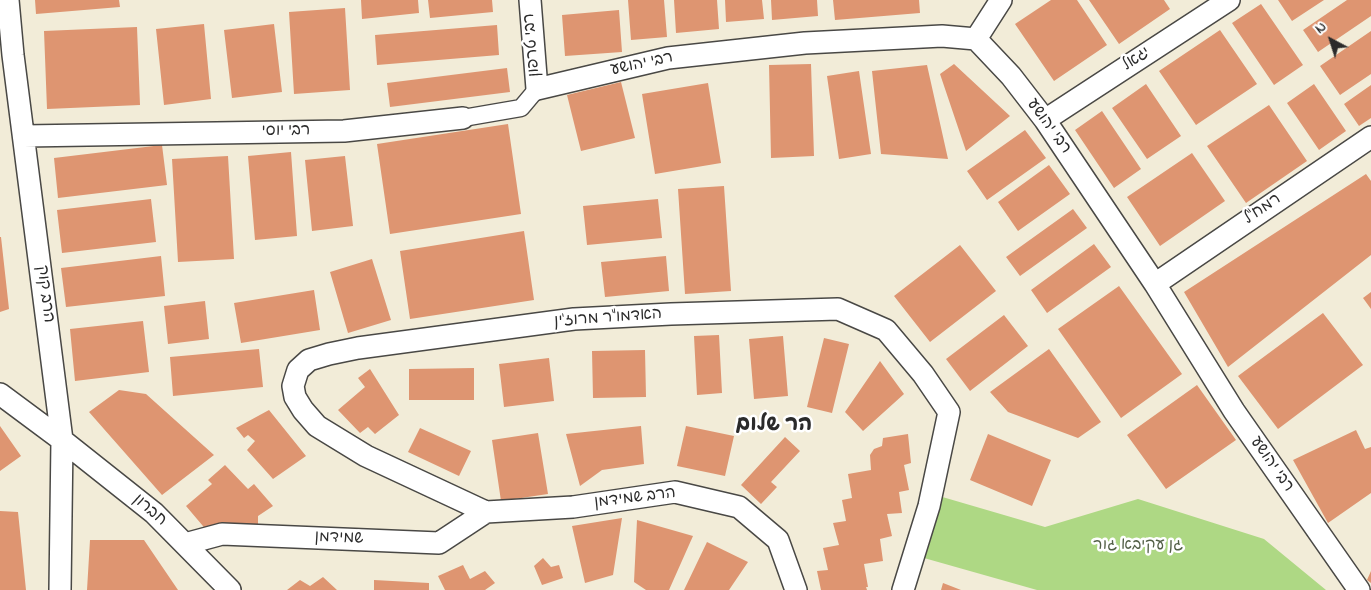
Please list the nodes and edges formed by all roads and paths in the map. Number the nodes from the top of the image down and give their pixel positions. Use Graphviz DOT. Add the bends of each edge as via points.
graph roads {
  1 [pos="8,0"];
  2 [pos="530,0"];
  3 [pos="1001,0"];
  4 [pos="1229,0"];
  5 [pos="976,39"];
  6 [pos="6,55"];
  7 [pos="537,90"];
  8 [pos="463,118"];
  9 [pos="1045,120"];
  10 [pos="24,136"];
  11 [pos="1371,137"];
  12 [pos="1155,284"];
  13 [pos="0,394"];
  14 [pos="62,440"];
  15 [pos="486,512"];
  16 [pos="184,544"];
  17 [pos="60,590"];
  18 [pos="230,590"];
  19 [pos="796,590"];
  20 [pos="903,590"];
  21 [pos="1359,590"];
  1 -- 6 [label="street, הרב קוק"];
  2 -- 7 [label="street, רבי טרפון"];
  3 -- 5 [label="street"];
  4 -- 9 [label="street, יגאל"];
  5 -- 7 [label="street, רבי יהושע" via="942,36 814,43 668,58"];
  5 -- 9 [label="street, רבי יהושע" via="1011,76"];
  6 -- 10 [label="street, הרב קוק"];
  7 -- 8 [label="street, רבי יוסי" via="521,108"];
  8 -- 10 [label="street, רבי יוסי" via="344,131"];
  9 -- 12 [label="street, רבי יהושע"];
  10 -- 14 [label="street, הרב קוק"];
  11 -- 12 [label="street, רמח\"ל"];
  12 -- 21 [label="street, רבי יהושע" via="1234,412"];
  13 -- 14 [label="street, חברון"];
  14 -- 16 [label="street, חברון" via="154,513"];
  14 -- 17 [label="street, הרב קוק"];
  15 -- 16 [label="street, שמידמן" via="439,543 222,534"];
  15 -- 19 [label="street, הרב שמידמן" via="573,507 675,492 739,506 778,540"];
  15 -- 20 [label="street, האדמו\"ר מרוז'ין" via="366,456 317,426 295,397 293,386 298,370 309,360 358,348 574,319 838,309 886,330 923,374 949,412 929,506"];
  16 -- 18 [label="street, חברון"];
}
